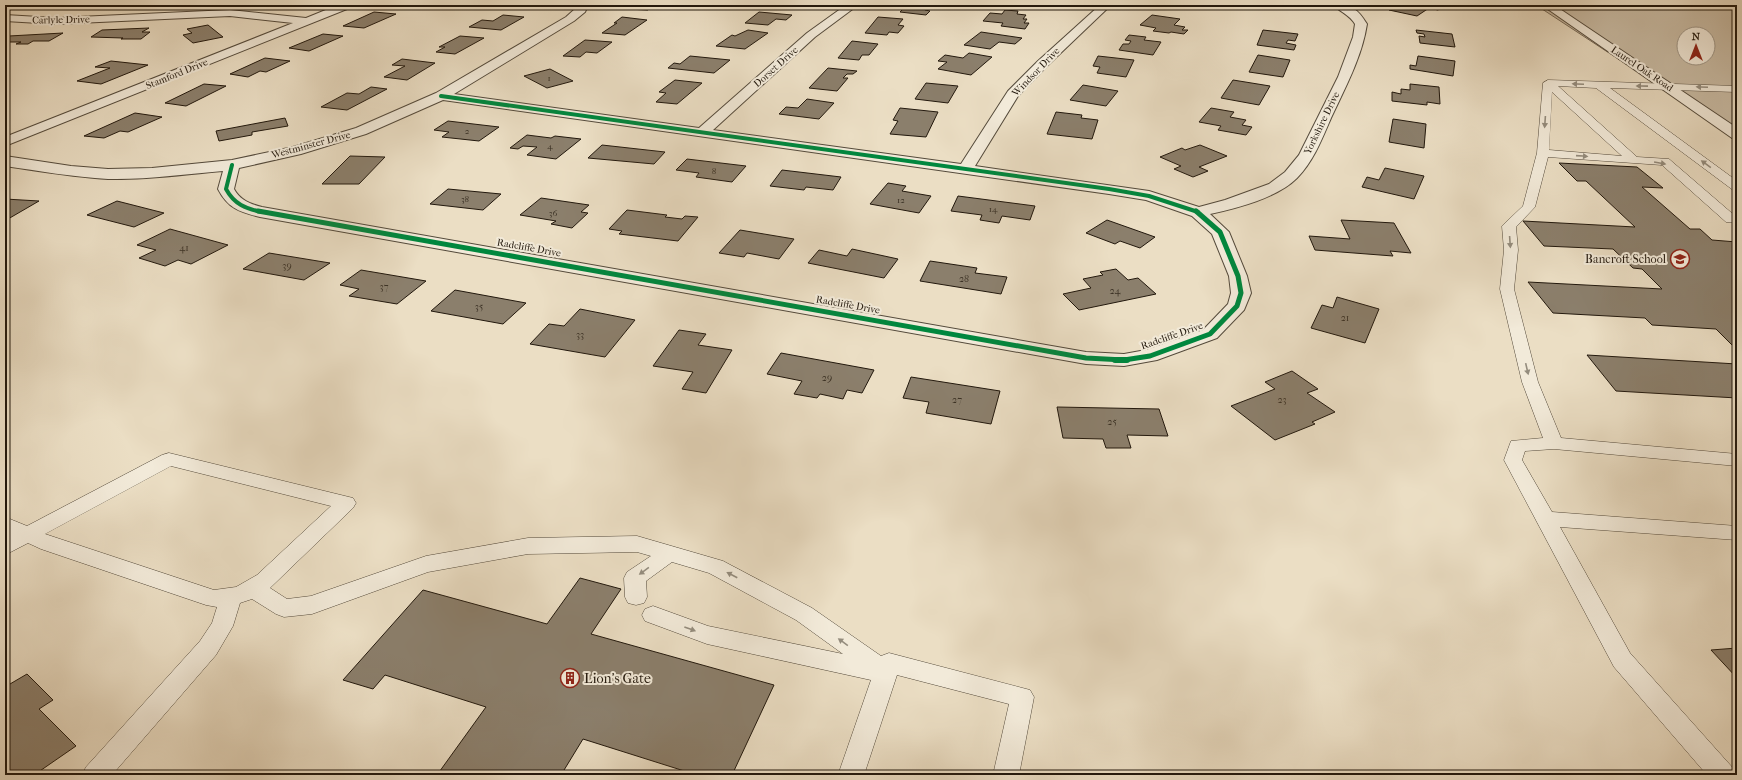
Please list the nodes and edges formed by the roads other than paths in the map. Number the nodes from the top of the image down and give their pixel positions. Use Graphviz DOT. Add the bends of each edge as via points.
graph roads {
  1 [pos="348,5"];
  2 [pos="583,5"];
  3 [pos="854,5"];
  4 [pos="1106,5"];
  5 [pos="1339,5"];
  6 [pos="1547,5"];
  7 [pos="5,18"];
  8 [pos="309,21"];
  9 [pos="1548,83"];
  10 [pos="1599,85"];
  11 [pos="1667,86"];
  12 [pos="1737,89"];
  13 [pos="441,96"];
  14 [pos="701,133"];
  15 [pos="1737,134"];
  16 [pos="5,142"];
  17 [pos="1543,153"];
  18 [pos="1634,160"];
  19 [pos="5,161"];
  20 [pos="232,165"];
  21 [pos="965,169"];
  22 [pos="1737,187"];
  23 [pos="1198,212"];
  24 [pos="1737,220"];
  25 [pos="1554,443"];
  26 [pos="1737,460"];
  27 [pos="1544,519"];
  28 [pos="5,524"];
  29 [pos="1737,533"];
  30 [pos="28,534"];
  31 [pos="5,547"];
  32 [pos="669,554"];
  33 [pos="253,589"];
  34 [pos="231,596"];
  35 [pos="636,597"];
  36 [pos="653,615"];
  37 [pos="886,673"];
  38 [pos="95,775"];
  39 [pos="851,775"];
  40 [pos="1006,775"];
  41 [pos="1723,775"];
  1 -- 8 [label="street, Stamford Drive"];
  2 -- 13 [label="street, Westminster Drive" via="570,19"];
  3 -- 14 [label="street, Dorset Drive" via="811,35"];
  4 -- 21 [label="street, Windsor Drive" via="1013,94"];
  5 -- 23 [label="street, Yorkshire Drive" via="1357,17 1361,24 1359,37 1344,77 1306,156 1291,175 1275,187 1231,204"];
  6 -- 11 [label="street, Laurel Oak Road"];
  7 -- 8 [label="street, Carlyle Drive" via="56,21 230,13"];
  8 -- 16 [label="street, Stamford Drive"];
  10 -- 9 [label="lane, one-way"];
  9 -- 17 [label="lane, one-way"];
  9 -- 18 [label="lane"];
  11 -- 10 [label="lane, one-way"];
  22 -- 10 [label="lane, one-way"];
  12 -- 11 [label="lane, one-way"];
  11 -- 15 [label="street, Laurel Oak Road"];
  13 -- 14 [label="street, Radcliffe Drive"];
  13 -- 20 [label="street, Westminster Drive" via="361,131"];
  14 -- 21 [label="street, Radcliffe Drive"];
  17 -- 18 [label="lane, one-way"];
  17 -- 25 [label="lane, one-way" via="1529,207 1509,226 1511,250 1507,289 1530,382"];
  18 -- 24 [label="lane, one-way" via="1665,162 1731,219"];
  19 -- 20 [label="street, Westminster Drive" via="108,174 179,171"];
  20 -- 23 [label="street, Radcliffe Drive" via="226,189 231,198 243,207 260,212 1086,358 1124,360 1150,356 1210,334 1237,306 1241,293 1238,276 1220,232"];
  21 -- 23 [label="street, Radcliffe Drive" via="1109,188 1149,196"];
  25 -- 26 [label="lane"];
  25 -- 27 [label="lane" via="1517,445 1513,460"];
  27 -- 29 [label="lane"];
  27 -- 41 [label="lane" via="1622,660"];
  28 -- 30 [label="lane"];
  30 -- 31 [label="lane"];
  30 -- 33 [label="lane" via="169,459 346,503 265,581"];
  30 -- 34 [label="lane" via="48,544 214,598"];
  32 -- 33 [label="lane" via="637,544 528,546 426,564 312,605 284,608"];
  32 -- 35 [label="lane, one-way" via="636,578"];
  37 -- 32 [label="lane, one-way" via="804,614 716,567"];
  33 -- 34 [label="lane"];
  34 -- 38 [label="lane" via="222,626 208,648"];
  36 -- 37 [label="lane, one-way" via="707,635"];
  37 -- 39 [label="lane"];
  37 -- 40 [label="lane" via="890,663 1022,696"];
}
